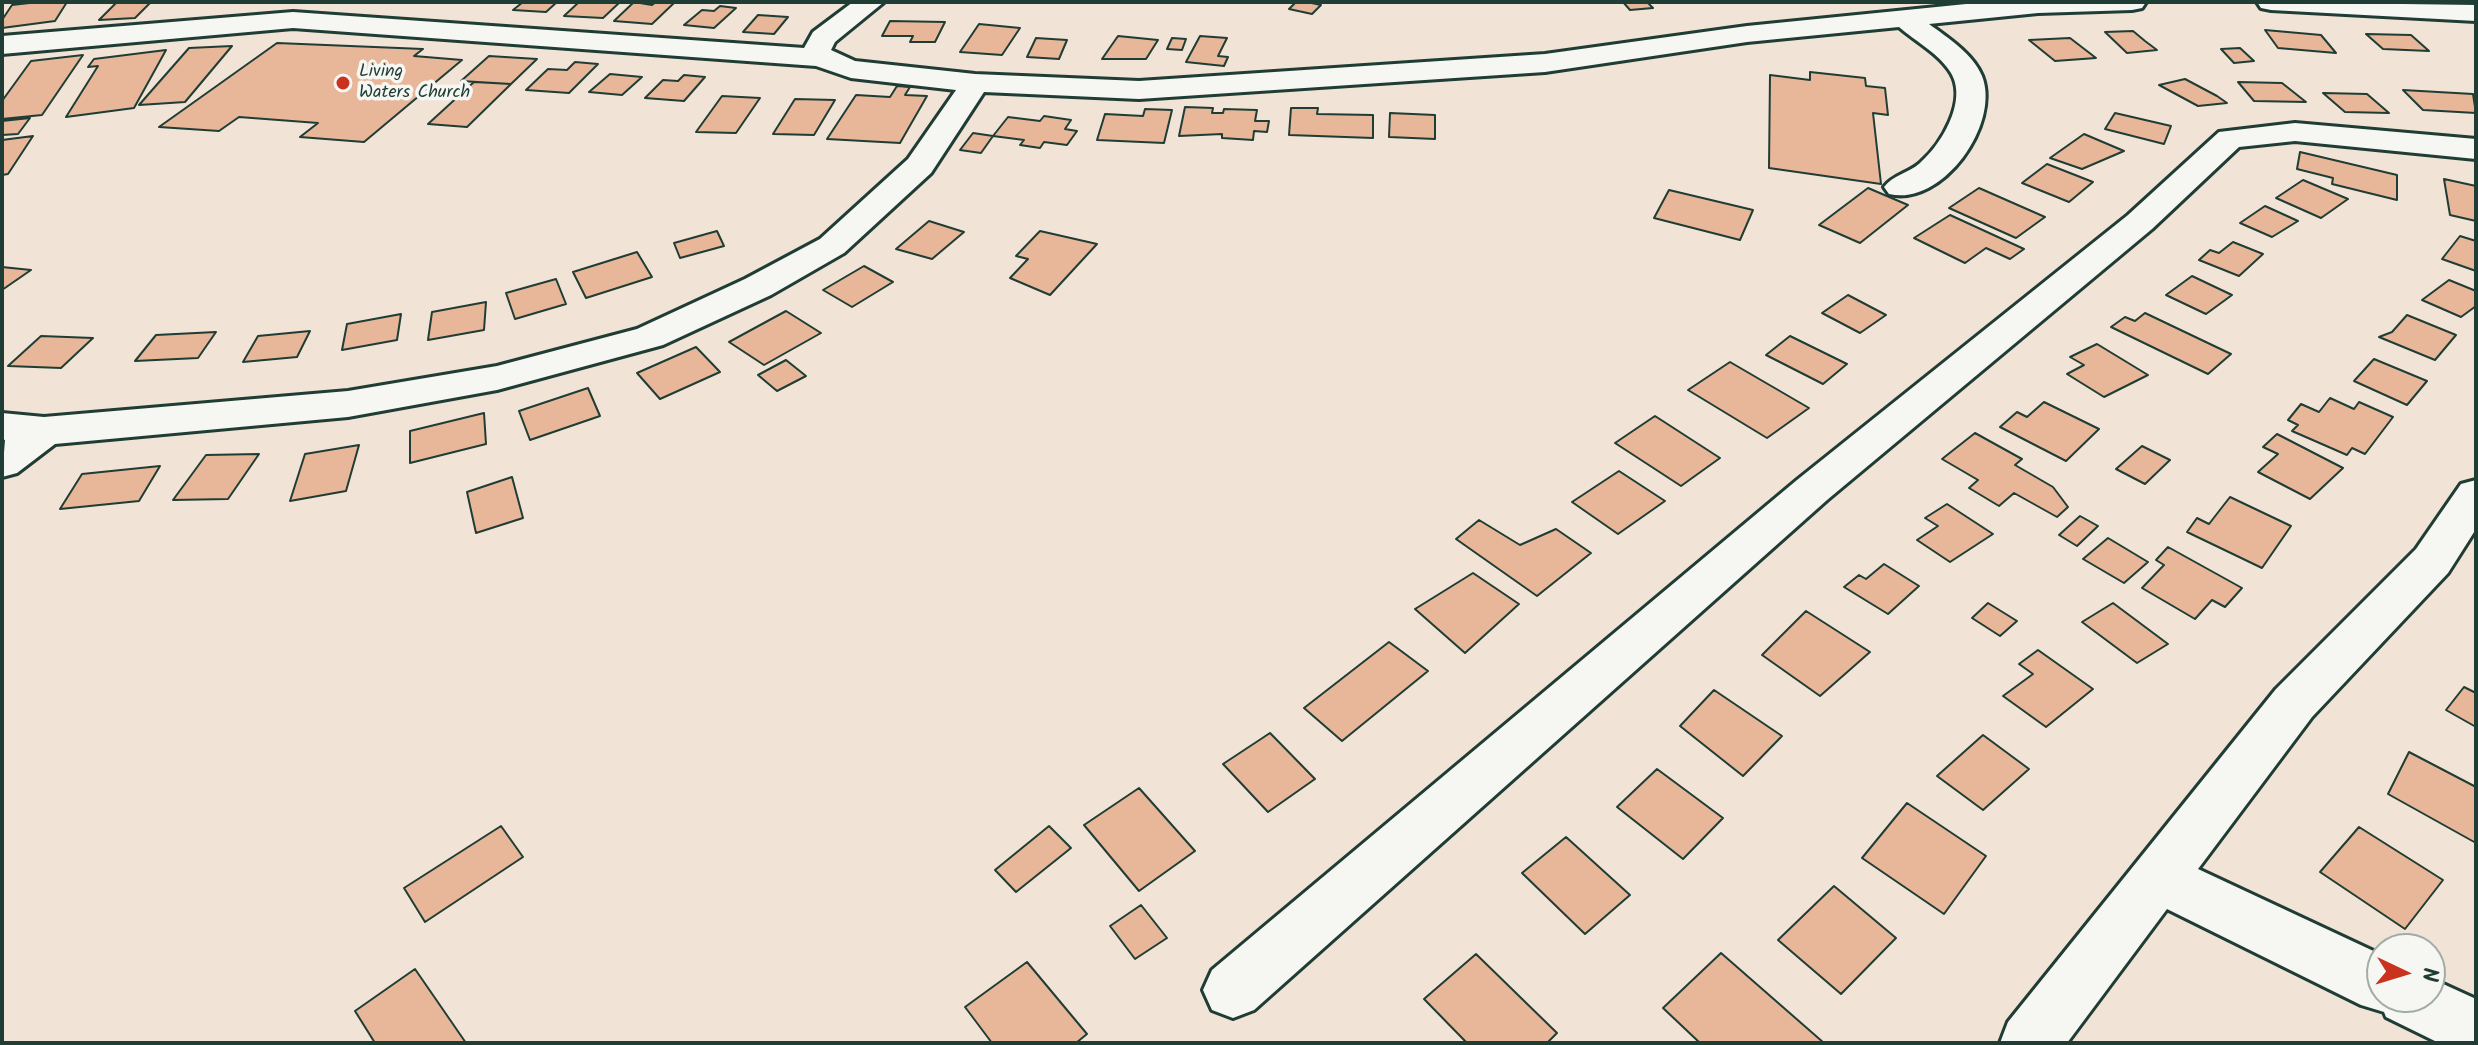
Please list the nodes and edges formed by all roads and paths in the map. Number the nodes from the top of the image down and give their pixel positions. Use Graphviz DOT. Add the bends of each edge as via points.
graph roads {
  1 [pos="870,2"];
  2 [pos="2132,2"];
  3 [pos="2271,2"];
  4 [pos="302,11"];
  5 [pos="2463,12"];
  6 [pos="1905,18"];
  7 [pos="2476,38"];
  8 [pos="2,45"];
  9 [pos="820,58"];
  10 [pos="975,83"];
  11 [pos="2476,149"];
  12 [pos="1901,187"];
  13 [pos="2,426"];
  14 [pos="44,431"];
  15 [pos="2,463"];
  16 [pos="2476,495"];
  17 [pos="2159,878"];
  18 [pos="2366,977"];
  19 [pos="1233,990"];
  20 [pos="2440,1013"];
  21 [pos="2476,1030"];
  22 [pos="2030,1043"];
  1 -- 9 [label="street" via="823,38 817,50"];
  2 -- 6 [label="street"];
  3 -- 5 [label="street"];
  4 -- 8 [label="street"];
  4 -- 9 [label="street"];
  5 -- 7 [label="street"];
  6 -- 10 [label="street" via="1545,63 1139,90"];
  6 -- 12 [label="street" via="1968,77 1969,108 1961,134 1945,153 1924,177"];
  9 -- 10 [label="street" via="851,69"];
  10 -- 14 [label="street" via="920,166 832,246 650,337 497,378 348,404"];
  11 -- 19 [label="street" via="2295,132 2230,139 2140,222 1812,490"];
  13 -- 14 [label="street"];
  14 -- 15 [label="street"];
  16 -- 17 [label="street" via="2432,561 2294,703"];
  17 -- 18 [label="street"];
  17 -- 22 [label="street"];
  20 -- 21 [label="street"];
}
